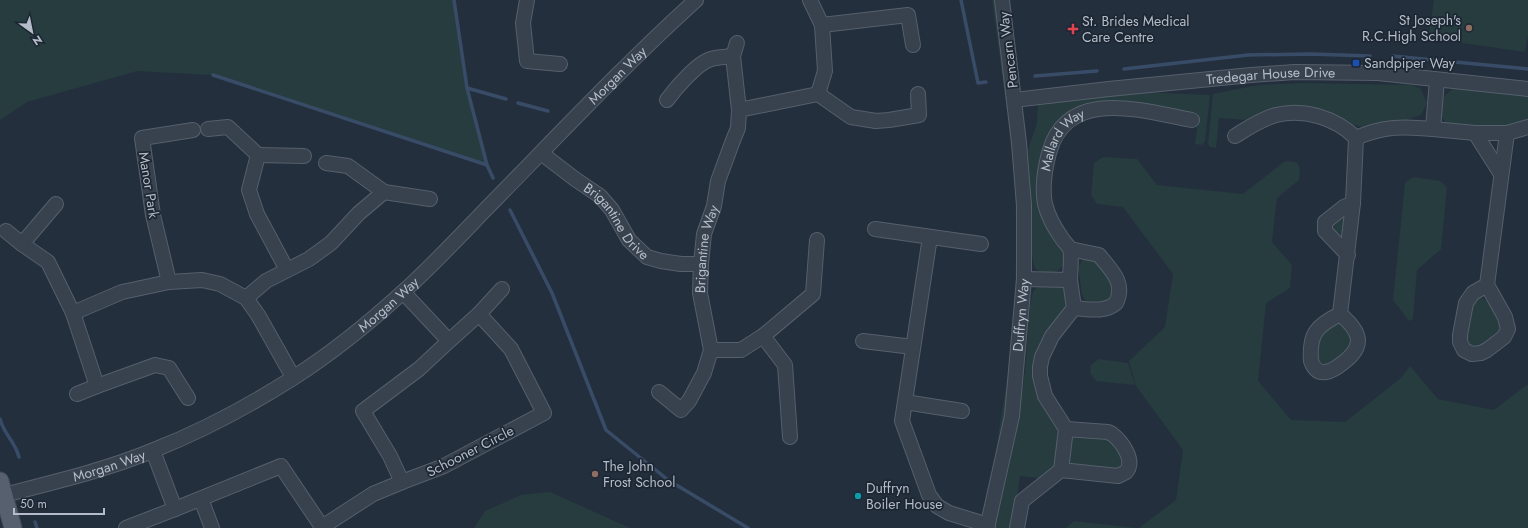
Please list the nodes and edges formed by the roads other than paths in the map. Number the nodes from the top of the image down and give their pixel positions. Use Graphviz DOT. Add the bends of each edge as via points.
graph roads {
  1 [pos="527,0"];
  2 [pos="696,0"];
  3 [pos="810,0"];
  4 [pos="1002,0"];
  5 [pos="822,24"];
  6 [pos="912,46"];
  7 [pos="560,64"];
  8 [pos="1437,80"];
  9 [pos="1528,89"];
  10 [pos="818,94"];
  11 [pos="918,94"];
  12 [pos="667,100"];
  13 [pos="1014,100"];
  14 [pos="739,110"];
  15 [pos="1192,120"];
  16 [pos="1528,127"];
  17 [pos="208,128"];
  18 [pos="1433,129"];
  19 [pos="193,130"];
  20 [pos="1475,133"];
  21 [pos="1507,133"];
  22 [pos="1235,136"];
  23 [pos="1356,138"];
  24 [pos="541,153"];
  25 [pos="258,155"];
  26 [pos="304,156"];
  27 [pos="326,163"];
  28 [pos="1502,174"];
  29 [pos="384,192"];
  30 [pos="430,199"];
  31 [pos="1353,203"];
  32 [pos="56,204"];
  33 [pos="875,229"];
  34 [pos="6,231"];
  35 [pos="930,236"];
  36 [pos="817,240"];
  37 [pos="22,244"];
  38 [pos="981,244"];
  39 [pos="1070,249"];
  40 [pos="1348,255"];
  41 [pos="701,264"];
  42 [pos="287,270"];
  43 [pos="1024,279"];
  44 [pos="1070,280"];
  45 [pos="169,282"];
  46 [pos="1487,285"];
  47 [pos="502,289"];
  48 [pos="403,292"];
  49 [pos="246,298"];
  50 [pos="1074,308"];
  51 [pos="73,313"];
  52 [pos="479,314"];
  53 [pos="1340,314"];
  54 [pos="763,336"];
  55 [pos="863,340"];
  56 [pos="449,341"];
  57 [pos="913,347"];
  58 [pos="711,350"];
  59 [pos="293,377"];
  60 [pos="97,386"];
  61 [pos="659,392"];
  62 [pos="77,394"];
  63 [pos="188,398"];
  64 [pos="905,402"];
  65 [pos="962,411"];
  66 [pos="1066,429"];
  67 [pos="790,437"];
  68 [pos="153,451"];
  69 [pos="1061,470"];
  70 [pos="402,482"];
  71 [pos="2,488"];
  72 [pos="201,499"];
  73 [pos="175,509"];
  74 [pos="135,526"];
  75 [pos="988,527"];
  76 [pos="13,528"];
  77 [pos="212,528"];
  78 [pos="1017,528"];
  1 -- 7 [label="street" via="524,23 527,61"];
  2 -- 24 [label="street, Morgan Way"];
  3 -- 5 [label="street"];
  4 -- 13 [label="street, Pencarn Way"];
  5 -- 6 [label="street" via="908,15"];
  5 -- 10 [label="street" via="825,71"];
  8 -- 9 [label="street, Tredegar House Drive"];
  8 -- 13 [label="street, Tredegar House Drive" via="1378,73 1295,72"];
  8 -- 18 [label="street"];
  10 -- 11 [label="street" via="851,117 876,121 919,115"];
  10 -- 14 [label="street"];
  12 -- 14 [label="street, Brigantine Way" via="693,71 710,60 735,50"];
  13 -- 43 [label="street, Duffryn Way" via="1024,205"];
  14 -- 41 [label="street, Brigantine Way" via="738,128 718,181 714,206 704,234"];
  15 -- 39 [label="street, Mallard Way" via="1147,112 1101,108 1082,113 1064,125 1051,146 1044,191 1049,217"];
  16 -- 21 [label="street"];
  17 -- 25 [label="street" via="228,127"];
  18 -- 20 [label="street"];
  18 -- 23 [label="street" via="1393,127 1375,130"];
  19 -- 45 [label="street, Manor Park" via="142,138 153,215"];
  20 -- 21 [label="street"];
  20 -- 28 [label="street"];
  21 -- 28 [label="street"];
  22 -- 23 [label="street" via="1266,118 1298,114 1325,118 1348,129"];
  23 -- 31 [label="street"];
  24 -- 41 [label="street, Brigantine Drive" via="600,196 612,210 630,240 647,257 681,264"];
  24 -- 48 [label="street, Morgan Way"];
  25 -- 26 [label="street"];
  25 -- 42 [label="street" via="248,190 257,214"];
  27 -- 29 [label="street" via="348,166"];
  28 -- 46 [label="street"];
  29 -- 30 [label="street"];
  29 -- 42 [label="street" via="359,213 332,243"];
  31 -- 40 [label="street"];
  31 -- 40 [label="street" via="1325,222 1325,231"];
  32 -- 37 [label="street"];
  33 -- 35 [label="street"];
  34 -- 37 [label="street"];
  35 -- 38 [label="street"];
  35 -- 57 [label="street"];
  36 -- 54 [label="street" via="813,294"];
  37 -- 51 [label="street" via="48,262"];
  39 -- 44 [label="street"];
  39 -- 50 [label="street" via="1099,255 1117,278 1120,288 1116,304 1109,308"];
  40 -- 53 [label="street"];
  41 -- 58 [label="street, Brigantine Way" via="700,293"];
  42 -- 49 [label="street" via="266,281"];
  43 -- 44 [label="street"];
  43 -- 75 [label="street, Duffryn Way" via="1012,416"];
  44 -- 50 [label="street"];
  45 -- 49 [label="street" via="202,280 220,284"];
  45 -- 51 [label="street" via="122,292"];
  46 -- 46 [label="street" via="1505,316 1508,329 1504,337 1490,348 1472,354 1464,350 1460,342 1466,303 1473,293"];
  47 -- 52 [label="street"];
  48 -- 56 [label="street"];
  48 -- 59 [label="street, Morgan Way" via="338,345"];
  49 -- 59 [label="street"];
  50 -- 66 [label="street" via="1052,336 1040,367 1045,396"];
  51 -- 60 [label="street"];
  52 -- 56 [label="street"];
  52 -- 70 [label="street, Schooner Circle" via="511,349 544,413 444,466"];
  54 -- 58 [label="street" via="741,350"];
  54 -- 67 [label="street" via="785,365"];
  55 -- 57 [label="street"];
  56 -- 70 [label="street" via="419,369 363,411"];
  57 -- 64 [label="street"];
  58 -- 61 [label="street, Brigantine Way" via="704,373 689,401 681,410"];
  59 -- 68 [label="street, Morgan Way" via="200,430"];
  60 -- 62 [label="street"];
  60 -- 63 [label="street" via="154,365 169,368"];
  64 -- 65 [label="street"];
  64 -- 75 [label="street" via="902,421 929,495 937,506 949,513"];
  66 -- 69 [label="street"];
  66 -- 69 [label="street" via="1112,434 1127,454 1129,469 1118,476"];
  68 -- 71 [label="street, Morgan Way" via="56,482"];
  68 -- 73 [label="street"];
  69 -- 78 [label="street" via="1022,502"];
  70 -- 72 [label="street" via="373,494 322,527 281,466"];
  71 -- 76 [label="main road"];
  72 -- 73 [label="street"];
  72 -- 77 [label="street"];
  73 -- 74 [label="street"];
}
